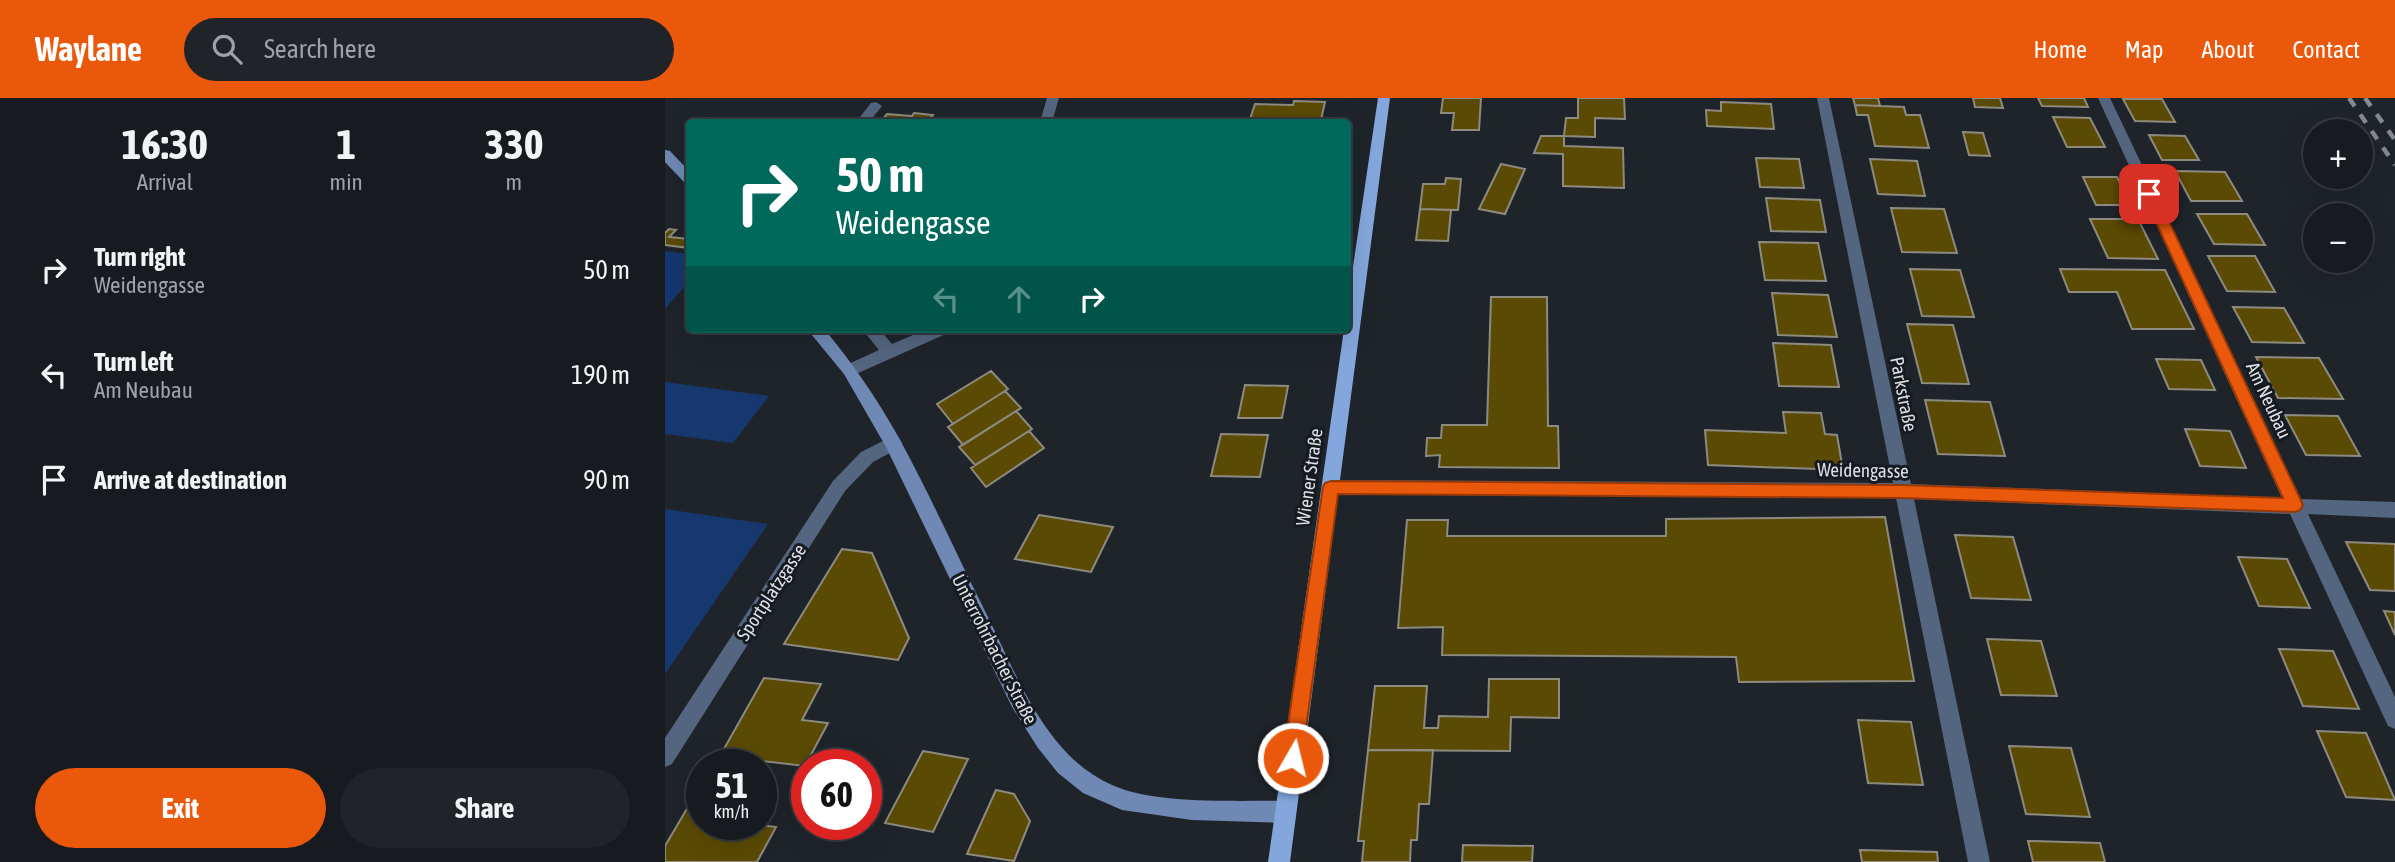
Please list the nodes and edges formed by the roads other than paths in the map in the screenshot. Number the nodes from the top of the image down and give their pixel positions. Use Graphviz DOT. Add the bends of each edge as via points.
graph roads {
  1 [pos="1053,98"];
  2 [pos="1384,98"];
  3 [pos="1823,98"];
  4 [pos="2104,98"];
  5 [pos="876,106"];
  6 [pos="865,119"];
  7 [pos="1047,119"];
  8 [pos="665,154"];
  9 [pos="686,176"];
  10 [pos="818,333"];
  11 [pos="873,333"];
  12 [pos="933,333"];
  13 [pos="889,352"];
  14 [pos="850,370"];
  15 [pos="893,443"];
  16 [pos="1331,487"];
  17 [pos="1902,491"];
  18 [pos="2295,505"];
  19 [pos="2395,510"];
  20 [pos="2395,719"];
  21 [pos="665,757"];
  22 [pos="1285,812"];
  23 [pos="1279,862"];
  24 [pos="1979,862"];
  1 -- 7 [label="street"];
  2 -- 16 [label="main road, Wiener Straße"];
  3 -- 17 [label="street, Parkstraße"];
  4 -- 18 [label="street, Am Neubau"];
  5 -- 6 [label="street"];
  8 -- 9 [label="main road"];
  10 -- 14 [label="main road, Unterrohrbacher Straße"];
  11 -- 13 [label="street"];
  12 -- 13 [label="street"];
  13 -- 14 [label="street"];
  14 -- 15 [label="main road, Unterrohrbacher Straße"];
  15 -- 21 [label="street, Sportplatzgasse" via="867,457 839,486"];
  15 -- 22 [label="main road, Unterrohrbacher Straße" via="1019,700 1039,735 1069,769 1106,794 1152,804"];
  16 -- 17 [label="street, Weidengasse"];
  16 -- 22 [label="main road, Wiener Straße"];
  17 -- 18 [label="street, Weidengasse"];
  17 -- 24 [label="street, Parkstraße"];
  18 -- 19 [label="street, Weidengasse"];
  18 -- 20 [label="street, Am Neubau"];
  22 -- 23 [label="main road, Wiener Straße"];
}
